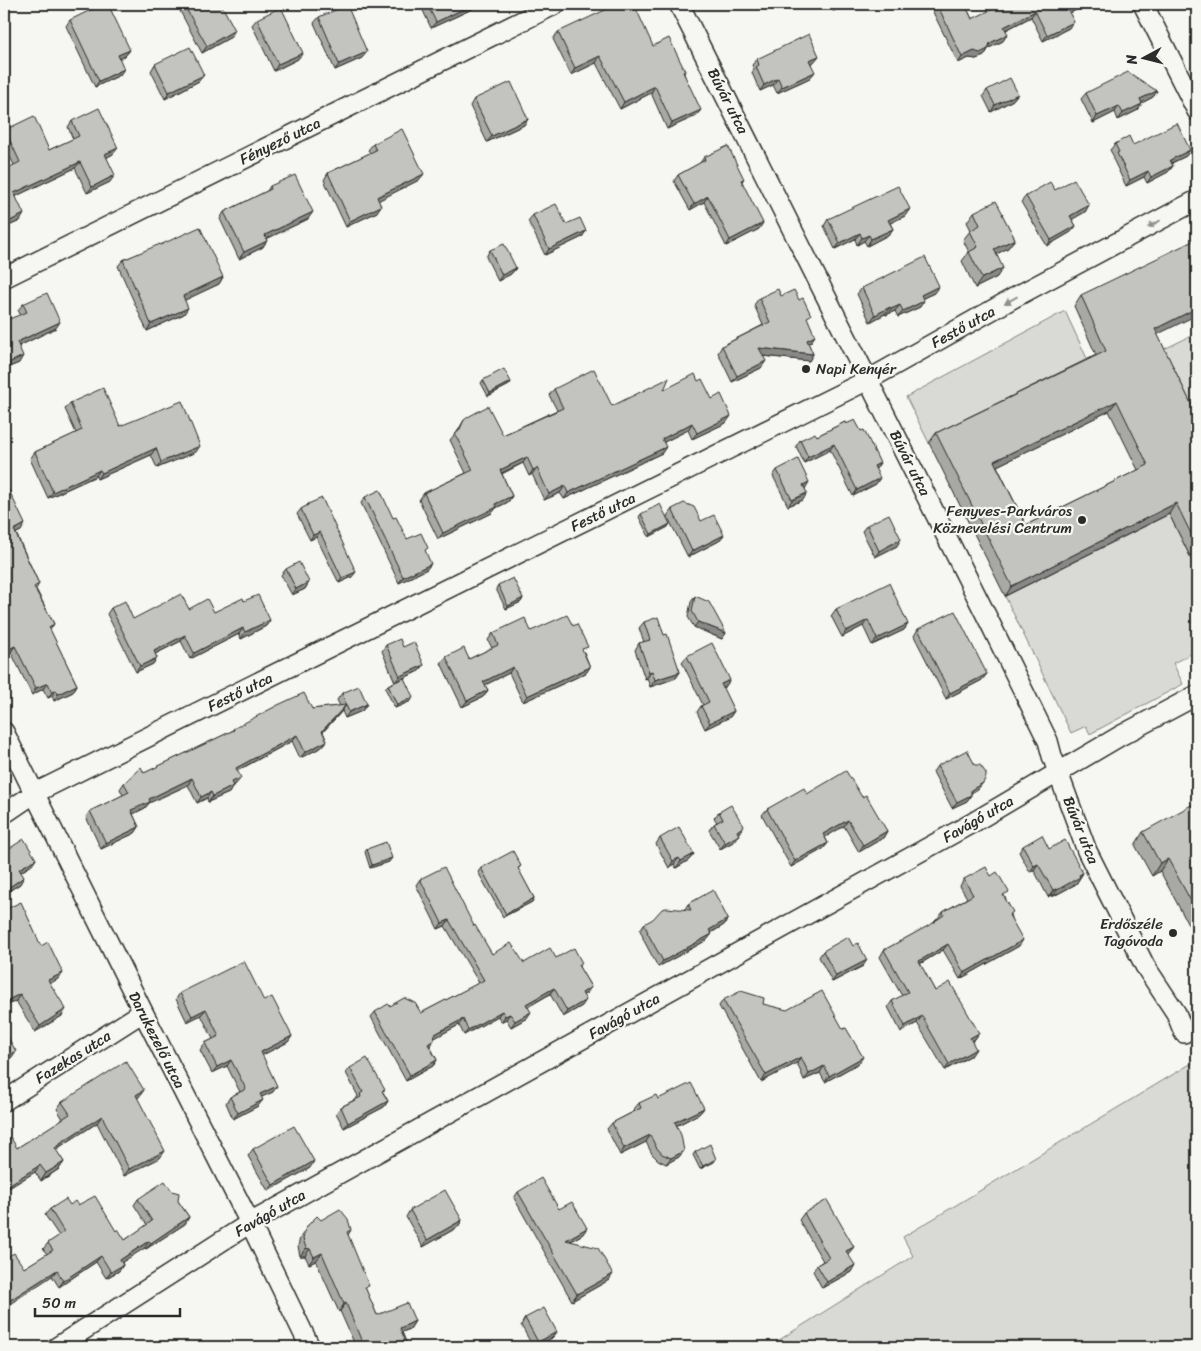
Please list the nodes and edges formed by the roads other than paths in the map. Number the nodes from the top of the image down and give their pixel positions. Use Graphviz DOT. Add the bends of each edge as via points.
graph roads {
  1 [pos="556,4"];
  2 [pos="680,4"];
  3 [pos="1143,4"];
  4 [pos="1197,110"];
  5 [pos="1197,200"];
  6 [pos="4,278"];
  7 [pos="868,380"];
  8 [pos="1197,695"];
  9 [pos="4,732"];
  10 [pos="1058,773"];
  11 [pos="35,793"];
  12 [pos="4,814"];
  13 [pos="143,1012"];
  14 [pos="1184,1033"];
  15 [pos="4,1101"];
  16 [pos="250,1223"];
  17 [pos="57,1347"];
  18 [pos="310,1347"];
  1 -- 6 [label="street, Fényező utca"];
  2 -- 7 [label="street, Búvár utca"];
  3 -- 4 [label="street"];
  5 -- 7 [label="street, Festő utca, one-way"];
  7 -- 10 [label="street, Búvár utca" via="1048,741"];
  7 -- 11 [label="street, Festő utca"];
  8 -- 10 [label="street, Favágó utca"];
  9 -- 11 [label="street, Darukezelő utca"];
  10 -- 14 [label="street, Búvár utca" via="1087,852 1145,966 1176,1014"];
  10 -- 16 [label="street, Favágó utca"];
  11 -- 12 [label="street, Festő utca"];
  11 -- 13 [label="street, Darukezelő utca"];
  13 -- 15 [label="street, Fazekas utca"];
  13 -- 16 [label="street, Darukezelő utca"];
  16 -- 17 [label="street, Favágó utca"];
  16 -- 18 [label="street, Darukezelő utca"];
}
